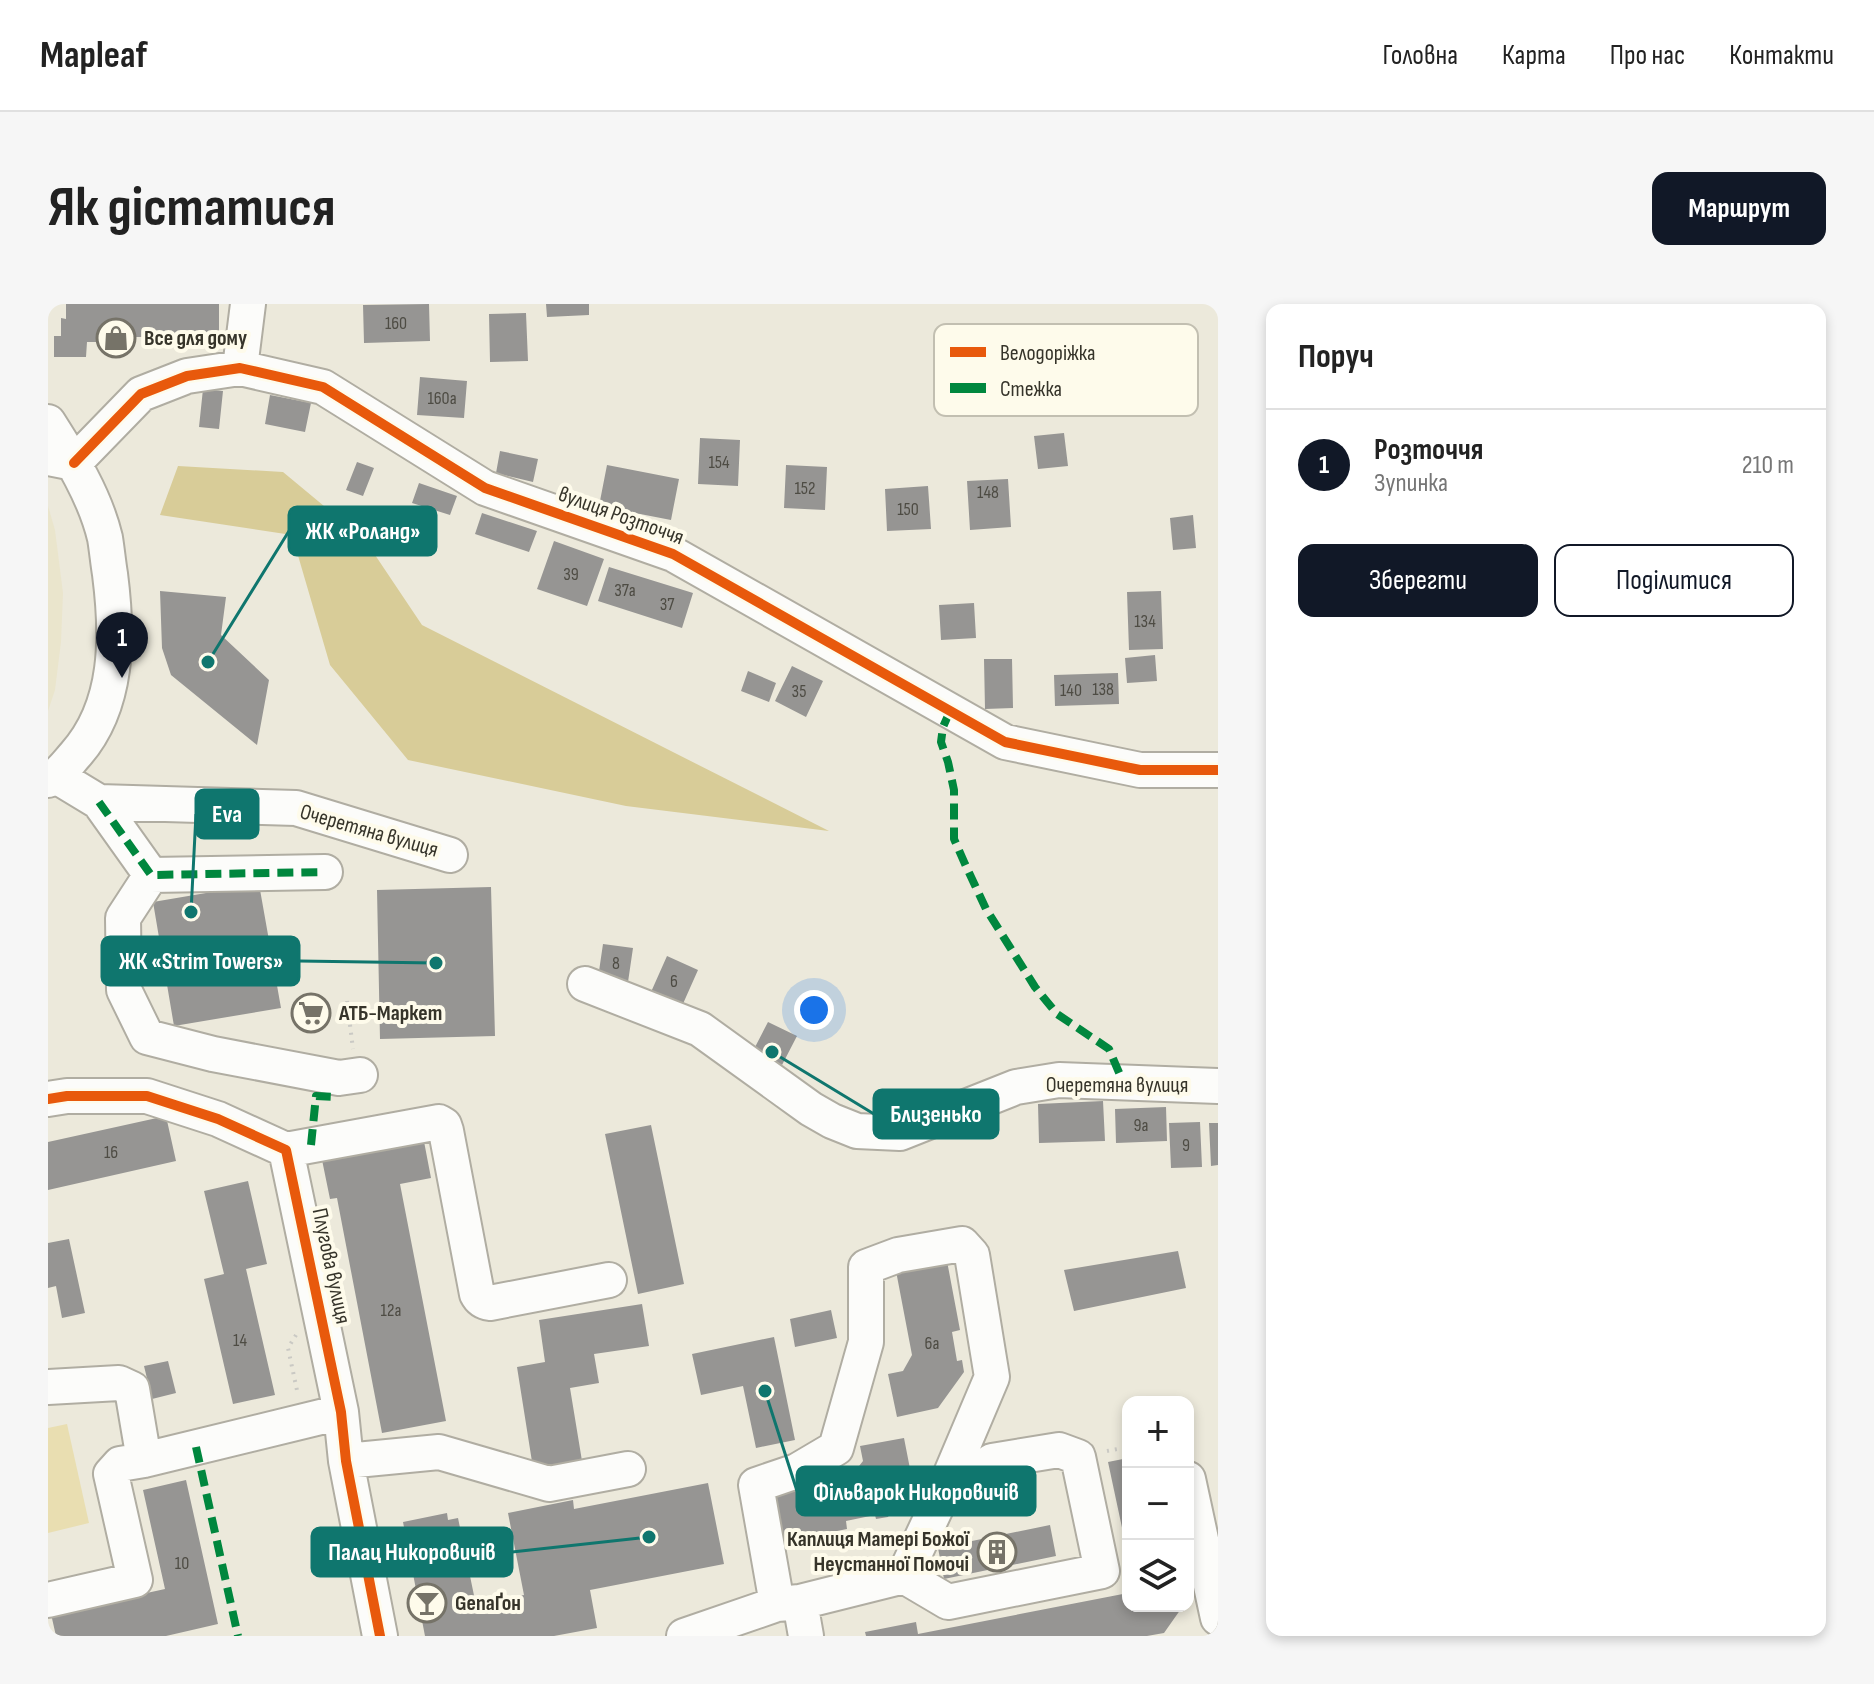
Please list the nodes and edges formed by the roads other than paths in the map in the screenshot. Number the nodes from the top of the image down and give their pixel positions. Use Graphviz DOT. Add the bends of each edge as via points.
graph roads {
  1 [pos="248,304"];
  2 [pos="240,368"];
  3 [pos="48,422"];
  4 [pos="61,460"];
  5 [pos="1218,770"];
  6 [pos="51,778"];
  7 [pos="99,802"];
  8 [pos="450,855"];
  9 [pos="325,872"];
  10 [pos="151,875"];
  11 [pos="585,984"];
  12 [pos="358,1069"];
  13 [pos="1218,1086"];
  14 [pos="48,1099"];
  15 [pos="286,1150"];
  16 [pos="609,1280"];
  17 [pos="48,1387"];
  18 [pos="336,1413"];
  19 [pos="144,1460"];
  20 [pos="346,1461"];
  21 [pos="628,1469"];
  22 [pos="942,1495"];
  23 [pos="1194,1507"];
  24 [pos="904,1576"];
  25 [pos="48,1600"];
  26 [pos="788,1603"];
  27 [pos="1218,1619"];
  28 [pos="380,1636"];
  29 [pos="684,1636"];
  30 [pos="806,1636"];
  31 [pos="1203,1636"];
  1 -- 2 [label="street"];
  2 -- 4 [label="street, вулиця Розточчя" via="187,376 141,394"];
  2 -- 5 [label="street, вулиця Розточчя" via="323,387 485,488 673,554 1005,742 1140,770"];
  3 -- 4 [label="street"];
  4 -- 6 [label="street" via="90,496 105,537 115,610 112,675 102,714 84,746"];
  6 -- 7 [label="street, Очеретяна вулиця"];
  7 -- 8 [label="street, Очеретяна вулиця" via="296,808"];
  7 -- 10 [label="street"];
  9 -- 10 [label="street"];
  10 -- 12 [label="street" via="123,918 124,990 147,1037 339,1078"];
  11 -- 13 [label="street, Очеретяна вулиця" via="700,1029 811,1109 857,1131 900,1133 1016,1087 1059,1080"];
  14 -- 15 [label="street" via="147,1096 218,1119"];
  15 -- 16 [label="street" via="439,1122 446,1131 480,1299 490,1303"];
  15 -- 18 [label="street, Плугова вулиця"];
  17 -- 19 [label="street" via="119,1383 132,1389"];
  18 -- 19 [label="street"];
  18 -- 20 [label="street, Плугова вулиця"];
  19 -- 25 [label="street" via="120,1464 111,1474 135,1580"];
  20 -- 21 [label="street" via="439,1452 549,1484"];
  20 -- 28 [label="street, Плугова вулиця"];
  22 -- 24 [label="street"];
  22 -- 24 [label="street" via="992,1461 1059,1450 1078,1457 1102,1571 948,1602"];
  22 -- 26 [label="street" via="992,1377 972,1255 962,1244 898,1255 866,1267 866,1342 836,1448 797,1471 756,1485"];
  23 -- 27 [label="street"];
  24 -- 26 [label="street"];
  26 -- 29 [label="street"];
  26 -- 30 [label="street"];
  27 -- 31 [label="street"];
}
